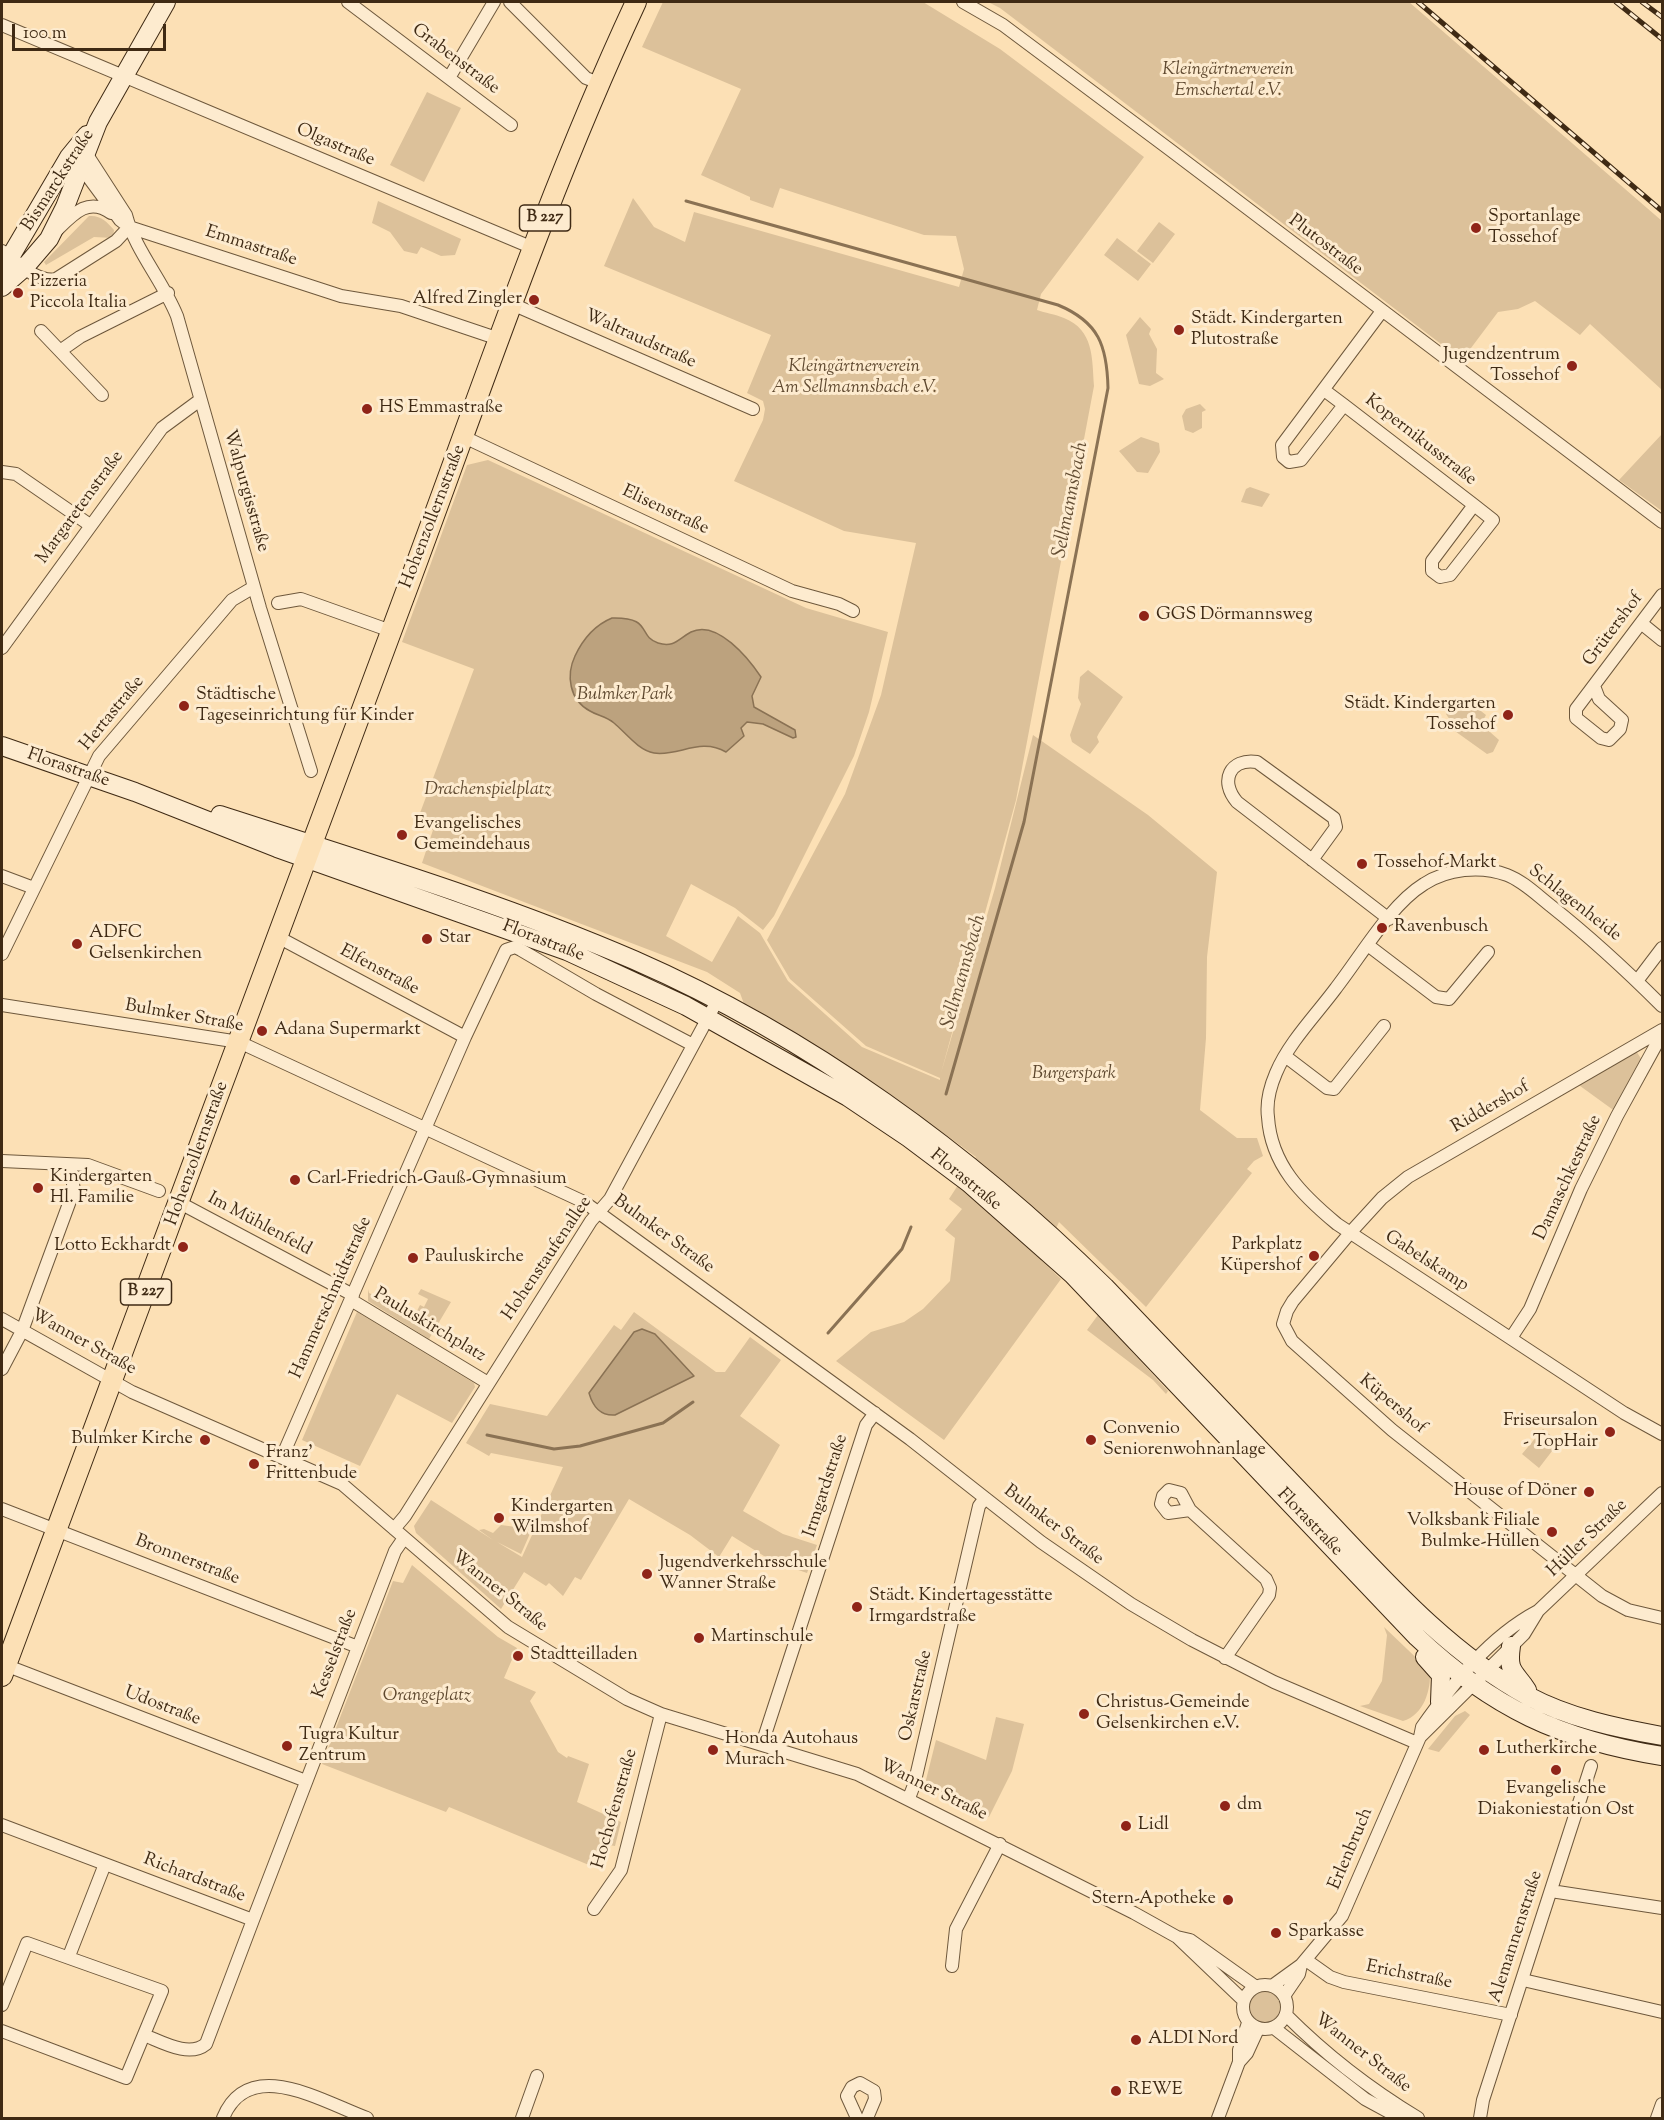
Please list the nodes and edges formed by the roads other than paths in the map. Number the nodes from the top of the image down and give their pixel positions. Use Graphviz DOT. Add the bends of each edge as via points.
graph roads {
  1 [pos="166,2"];
  2 [pos="348,2"];
  3 [pos="494,2"];
  4 [pos="510,2"];
  5 [pos="636,2"];
  6 [pos="963,2"];
  7 [pos="2,25"];
  8 [pos="123,77"];
  9 [pos="449,78"];
  10 [pos="599,83"];
  11 [pos="511,125"];
  12 [pos="79,155"];
  13 [pos="125,224"];
  14 [pos="49,239"];
  15 [pos="533,248"];
  16 [pos="10,261"];
  17 [pos="2,287"];
  18 [pos="168,293"];
  19 [pos="512,304"];
  20 [pos="1382,311"];
  21 [pos="41,331"];
  22 [pos="499,339"];
  23 [pos="60,351"];
  24 [pos="1324,390"];
  25 [pos="102,395"];
  26 [pos="200,400"];
  27 [pos="1344,405"];
  28 [pos="753,409"];
  29 [pos="464,437"];
  30 [pos="2,472"];
  31 [pos="1474,506"];
  32 [pos="1662,522"];
  33 [pos="90,525"];
  34 [pos="254,587"];
  35 [pos="1662,595"];
  36 [pos="278,603"];
  37 [pos="853,611"];
  38 [pos="1641,623"];
  39 [pos="391,631"];
  40 [pos="1662,640"];
  41 [pos="2,648"];
  42 [pos="1594,686"];
  43 [pos="2,746"];
  44 [pos="311,771"];
  45 [pos="88,776"];
  46 [pos="308,850"];
  47 [pos="1312,860"];
  48 [pos="2,876"];
  49 [pos="34,888"];
  50 [pos="1389,919"];
  51 [pos="276,936"];
  52 [pos="1369,946"];
  53 [pos="1662,948"];
  54 [pos="1488,952"];
  55 [pos="2,954"];
  56 [pos="502,955"];
  57 [pos="1637,981"];
  58 [pos="717,1001"];
  59 [pos="2,1005"];
  60 [pos="1662,1006"];
  61 [pos="708,1018"];
  62 [pos="1384,1026"];
  63 [pos="1662,1032"];
  64 [pos="465,1037"];
  65 [pos="239,1042"];
  66 [pos="693,1045"];
  67 [pos="1286,1056"];
  68 [pos="426,1127"];
  69 [pos="2,1161"];
  70 [pos="70,1165"];
  71 [pos="159,1191"];
  72 [pos="180,1203"];
  73 [pos="599,1211"];
  74 [pos="1350,1233"];
  75 [pos="352,1298"];
  76 [pos="2,1319"];
  77 [pos="22,1330"];
  78 [pos="1510,1338"];
  79 [pos="2,1369"];
  80 [pos="112,1382"];
  81 [pos="488,1383"];
  82 [pos="874,1413"];
  83 [pos="1662,1434"];
  84 [pos="282,1457"];
  85 [pos="1662,1493"];
  86 [pos="985,1498"];
  87 [pos="2,1509"];
  88 [pos="1190,1510"];
  89 [pos="394,1529"];
  90 [pos="57,1530"];
  91 [pos="404,1538"];
  92 [pos="1576,1575"];
  93 [pos="1538,1611"];
  94 [pos="1662,1618"];
  95 [pos="1417,1637"];
  96 [pos="1511,1646"];
  97 [pos="358,1647"];
  98 [pos="1225,1658"];
  99 [pos="3,1670"];
  100 [pos="1473,1673"];
  101 [pos="1530,1697"];
  102 [pos="1440,1702"];
  103 [pos="661,1714"];
  104 [pos="1662,1736"];
  105 [pos="1419,1740"];
  106 [pos="762,1744"];
  107 [pos="1662,1756"];
  108 [pos="1591,1766"];
  109 [pos="306,1781"];
  110 [pos="909,1798"];
  111 [pos="2,1825"];
  112 [pos="1000,1844"];
  113 [pos="105,1864"];
  114 [pos="1551,1891"];
  115 [pos="1662,1908"];
  116 [pos="594,1909"];
  117 [pos="253,1920"];
  118 [pos="1177,1937"];
  119 [pos="69,1956"];
  120 [pos="1304,1962"];
  121 [pos="952,1966"];
  122 [pos="1523,1980"];
  123 [pos="1256,1986"];
  124 [pos="1272,1986"];
  125 [pos="1284,1996"];
  126 [pos="1243,2000"];
  127 [pos="2,2005"];
  128 [pos="1662,2012"];
  129 [pos="1286,2015"];
  130 [pos="1511,2015"];
  131 [pos="1253,2026"];
  132 [pos="1274,2028"];
  133 [pos="2,2031"];
  134 [pos="144,2035"];
  135 [pos="537,2076"];
  136 [pos="1662,2104"];
  137 [pos="223,2118"];
  138 [pos="367,2118"];
  139 [pos="522,2118"];
  140 [pos="857,2118"];
  141 [pos="867,2118"];
  142 [pos="1218,2118"];
  143 [pos="1400,2118"];
  144 [pos="1418,2118"];
  145 [pos="1480,2118"];
  146 [pos="1657,2118"];
  1 -- 8 [label="main road, Bismarckstraße"];
  2 -- 9 [label="street, Grabenstraße"];
  3 -- 9 [label="street"];
  4 -- 10 [label="street" via="586,78"];
  5 -- 10 [label="main road, Hohenzollernstraße / B 227"];
  6 -- 20 [label="street, Plutostraße" via="1003,25"];
  7 -- 8 [label="street, Olgastraße"];
  8 -- 12 [label="main road, Bismarckstraße"];
  8 -- 15 [label="street, Olgastraße"];
  9 -- 11 [label="street, Grabenstraße"];
  10 -- 15 [label="main road, Hohenzollernstraße / B 227"];
  12 -- 13 [label="street, Walpurgisstraße"];
  12 -- 14 [label="main road, Bismarckstraße"];
  12 -- 16 [label="main road, Bismarckstraße"];
  13 -- 14 [label="street, Emmastraße" via="99,205 90,206 66,221"];
  13 -- 16 [label="street" via="116,241 56,279 48,281"];
  13 -- 18 [label="street, Walpurgisstraße"];
  13 -- 22 [label="street, Emmastraße" via="341,296 401,306"];
  14 -- 16 [label="main road, Bismarckstraße"];
  15 -- 19 [label="main road, Hohenzollernstraße / B 227"];
  16 -- 17 [label="main road, Bismarckstraße"];
  18 -- 23 [label="street"];
  18 -- 26 [label="street, Walpurgisstraße"];
  19 -- 22 [label="main road, Hohenzollernstraße / B 227"];
  19 -- 28 [label="street, Waltraudstraße"];
  20 -- 24 [label="street, Kopernikusstraße"];
  20 -- 32 [label="street, Plutostraße"];
  21 -- 23 [label="street"];
  22 -- 29 [label="main road, Hohenzollernstraße / B 227"];
  23 -- 25 [label="street"];
  24 -- 27 [label="street, Kopernikusstraße"];
  24 -- 27 [label="street, Kopernikusstraße" via="1282,445 1283,457 1289,462 1301,460"];
  26 -- 33 [label="street, Margaretenstraße" via="162,428"];
  26 -- 34 [label="street, Walpurgisstraße"];
  27 -- 31 [label="street, Kopernikusstraße"];
  29 -- 37 [label="street, Elisenstraße" via="792,591"];
  29 -- 39 [label="main road, Hohenzollernstraße / B 227"];
  30 -- 33 [label="street" via="16,474"];
  31 -- 31 [label="street, Kopernikusstraße" via="1432,561 1432,571 1440,577 1450,575 1492,520"];
  33 -- 41 [label="street, Margaretenstraße"];
  34 -- 44 [label="street, Walpurgisstraße"];
  34 -- 45 [label="street, Hertastraße" via="232,600 99,756"];
  35 -- 38 [label="street, Grütershof"];
  36 -- 39 [label="street" via="301,598"];
  38 -- 40 [label="street"];
  38 -- 42 [label="street, Grütershof"];
  39 -- 46 [label="main road, Hohenzollernstraße / B 227"];
  43 -- 45 [label="main road, Florastraße"];
  45 -- 46 [label="main road, Florastraße" via="135,792 162,796"];
  45 -- 49 [label="street, Hertastraße"];
  46 -- 51 [label="main road, Hohenzollernstraße / B 227"];
  46 -- 58 [label="main road, Florastraße" via="588,941"];
  46 -- 61 [label="main road, Florastraße" via="614,970"];
  47 -- 47 [label="street" via="1229,793 1227,784 1236,765 1246,760 1257,762 1334,818 1336,827"];
  47 -- 50 [label="street"];
  48 -- 49 [label="street"];
  49 -- 55 [label="street, Hertastraße"];
  50 -- 52 [label="street, Gabelskamp"];
  50 -- 57 [label="street, Schlagenheide" via="1413,892 1447,873 1485,870 1508,875 1584,933"];
  51 -- 64 [label="street, Elfenstraße"];
  51 -- 65 [label="main road, Hohenzollernstraße / B 227"];
  52 -- 54 [label="street" via="1436,997 1449,999"];
  52 -- 67 [label="street, Gabelskamp"];
  53 -- 57 [label="street"];
  56 -- 64 [label="street, Hammerschmidtstraße"];
  56 -- 66 [label="street, Florastraße" via="511,947 521,950"];
  57 -- 60 [label="street, Schlagenheide"];
  58 -- 61 [label="street, Hohenstaufenallee"];
  58 -- 100 [label="main road, Florastraße" via="884,1101 977,1170 1054,1237"];
  59 -- 65 [label="street, Bulmker Straße"];
  61 -- 66 [label="street, Hohenstaufenallee"];
  61 -- 95 [label="main road, Florastraße" via="848,1097 936,1157 1008,1216 1101,1304"];
  62 -- 67 [label="street" via="1334,1089 1327,1088"];
  63 -- 74 [label="street, Riddershof" via="1408,1177"];
  63 -- 78 [label="street, Damaschkestraße" via="1581,1189 1530,1310"];
  64 -- 68 [label="street, Hammerschmidtstraße"];
  65 -- 68 [label="street, Bulmker Straße"];
  65 -- 72 [label="main road, Hohenzollernstraße / B 227"];
  66 -- 73 [label="street, Hohenstaufenallee" via="610,1199"];
  67 -- 74 [label="street, Gabelskamp" via="1276,1072 1268,1100 1267,1116 1275,1151 1298,1189"];
  68 -- 73 [label="street, Bulmker Straße"];
  68 -- 75 [label="street, Hammerschmidtstraße"];
  69 -- 70 [label="street"];
  70 -- 71 [label="street" via="87,1165"];
  70 -- 77 [label="street" via="74,1190"];
  72 -- 75 [label="street, Im Mühlenfeld"];
  72 -- 80 [label="main road, Hohenzollernstraße / B 227"];
  73 -- 81 [label="street, Hohenstaufenallee"];
  73 -- 82 [label="street, Bulmker Straße"];
  74 -- 78 [label="street, Gabelskamp"];
  74 -- 92 [label="street, Küpershof" via="1287,1311 1283,1324 1286,1332 1392,1430"];
  75 -- 81 [label="street, Pauluskirchplatz"];
  75 -- 84 [label="street, Hammerschmidtstraße"];
  76 -- 77 [label="street, Wanner Straße"];
  77 -- 79 [label="street"];
  77 -- 80 [label="street, Wanner Straße"];
  78 -- 83 [label="street, Gabelskamp"];
  80 -- 84 [label="street, Wanner Straße"];
  80 -- 90 [label="main road, Hohenzollernstraße / B 227"];
  81 -- 89 [label="street, Hohenstaufenallee"];
  82 -- 86 [label="street, Bulmker Straße"];
  82 -- 106 [label="street, Irmgardstraße" via="866,1425"];
  84 -- 89 [label="street, Wanner Straße" via="342,1484"];
  85 -- 92 [label="street, Hüller Straße"];
  86 -- 98 [label="street, Bulmker Straße" via="1097,1582"];
  86 -- 110 [label="street, Oskarstraße" via="979,1506"];
  87 -- 90 [label="street, Bronnerstraße"];
  88 -- 98 [label="street" via="1266,1578 1270,1588"];
  89 -- 91 [label="street, Wanner Straße"];
  90 -- 97 [label="street, Bronnerstraße"];
  90 -- 99 [label="main road, Hohenzollernstraße / B 227"];
  91 -- 97 [label="street, Kesselstraße" via="395,1551"];
  91 -- 103 [label="street, Wanner Straße" via="532,1644 627,1699"];
  92 -- 93 [label="street, Hüller Straße"];
  92 -- 94 [label="street, Küpershof" via="1615,1605"];
  93 -- 96 [label="street, Hüller Straße"];
  93 -- 100 [label="street, Hüller Straße" via="1515,1624"];
  95 -- 100 [label="main road, Florastraße"];
  95 -- 102 [label="main road" via="1418,1650 1441,1674"];
  96 -- 100 [label="street, Hüller Straße"];
  96 -- 101 [label="main road" via="1509,1664"];
  97 -- 109 [label="street, Kesselstraße"];
  98 -- 105 [label="street, Bulmker Straße" via="1309,1698"];
  99 -- 109 [label="street, Udostraße"];
  100 -- 101 [label="main road, Florastraße"];
  100 -- 102 [label="street, Erlenbruch"];
  100 -- 105 [label="street, Erlenbruch"];
  100 -- 107 [label="main road, Florastraße" via="1513,1710 1599,1743"];
  101 -- 104 [label="main road, Florastraße" via="1586,1719"];
  102 -- 105 [label="street, Erlenbruch" via="1422,1726"];
  103 -- 106 [label="street, Wanner Straße"];
  103 -- 116 [label="street, Hochofenstraße" via="621,1870"];
  105 -- 120 [label="street, Erlenbruch" via="1344,1911"];
  106 -- 110 [label="street, Wanner Straße" via="848,1770"];
  108 -- 114 [label="street, Alemannenstraße"];
  109 -- 117 [label="street, Kesselstraße"];
  110 -- 112 [label="street, Wanner Straße"];
  111 -- 113 [label="street, Richardstraße"];
  112 -- 118 [label="street, Wanner Straße"];
  112 -- 121 [label="street, Wanner Straße" via="956,1929"];
  113 -- 117 [label="street, Richardstraße"];
  113 -- 119 [label="street"];
  114 -- 115 [label="street"];
  114 -- 122 [label="street, Alemannenstraße"];
  117 -- 134 [label="street, Richardstraße" via="206,2044 186,2050"];
  118 -- 123 [label="street, Wanner Straße" via="1190,1940"];
  118 -- 126 [label="street, Wanner Straße"];
  119 -- 127 [label="street" via="27,1943"];
  119 -- 134 [label="street" via="162,1991"];
  120 -- 124 [label="street, Erlenbruch"];
  120 -- 125 [label="street, Erlenbruch"];
  120 -- 130 [label="street, Erichstraße" via="1344,1982"];
  122 -- 128 [label="street"];
  122 -- 130 [label="street, Alemannenstraße"];
  123 -- 124 [label="street"];
  123 -- 126 [label="street"];
  124 -- 125 [label="street"];
  125 -- 129 [label="street, Wanner Straße"];
  126 -- 131 [label="street" via="1242,2012"];
  129 -- 132 [label="street, Wanner Straße"];
  129 -- 144 [label="street, Wanner Straße" via="1328,2055"];
  130 -- 145 [label="street, Alemannenstraße"];
  131 -- 132 [label="street"];
  131 -- 142 [label="street" via="1239,2050 1239,2062"];
  132 -- 143 [label="street, Wanner Straße" via="1365,2099"];
  133 -- 134 [label="street" via="126,2078"];
  135 -- 139 [label="street"];
  136 -- 146 [label="street"];
  137 -- 138 [label="street" via="237,2097 268,2084"];
  140 -- 141 [label="street" via="847,2096 860,2083 874,2091"];
}
